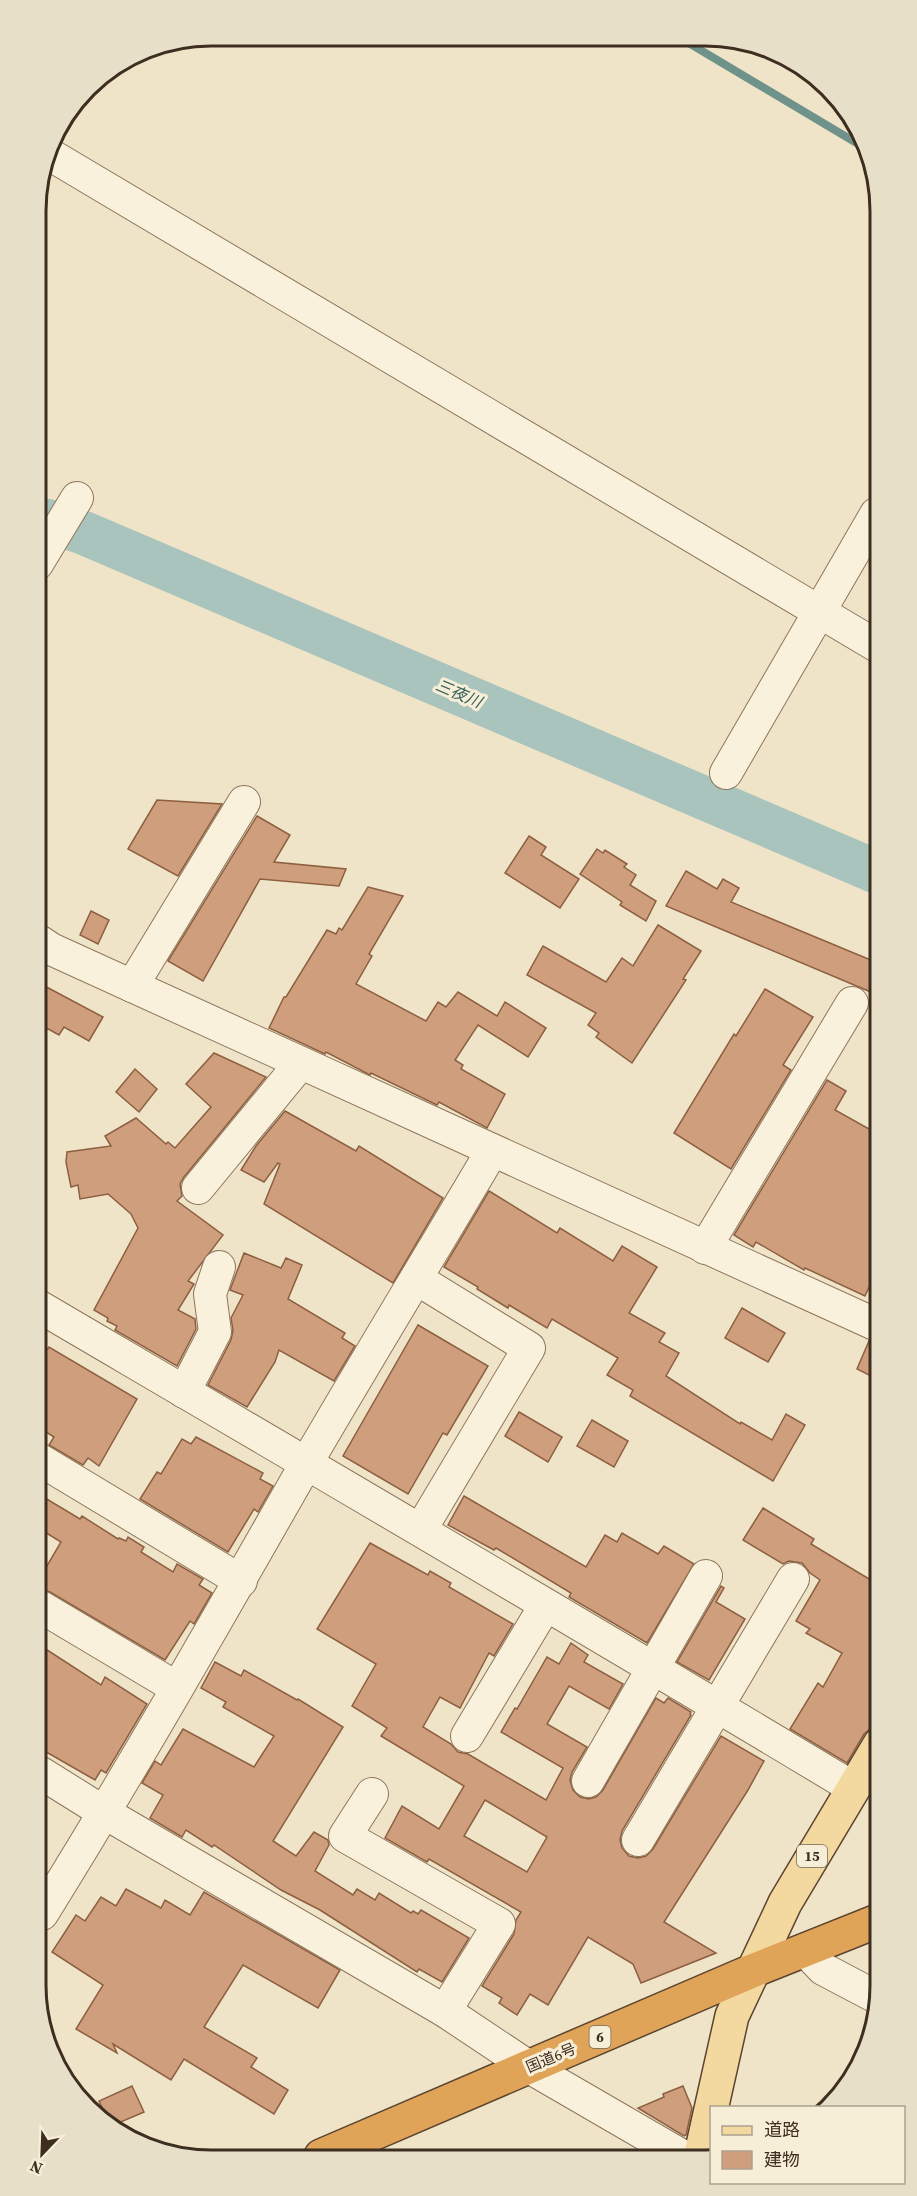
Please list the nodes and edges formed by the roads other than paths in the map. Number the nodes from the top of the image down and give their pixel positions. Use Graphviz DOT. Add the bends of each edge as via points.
graph roads {
  1 [pos="56,158"];
  2 [pos="76,498"];
  3 [pos="870,524"];
  4 [pos="47,549"];
  5 [pos="818,612"];
  6 [pos="870,642"];
  7 [pos="726,773"];
  8 [pos="244,802"];
  9 [pos="47,946"];
  10 [pos="132,986"];
  11 [pos="852,1003"];
  12 [pos="300,1064"];
  13 [pos="492,1151"];
  14 [pos="198,1188"];
  15 [pos="705,1248"];
  16 [pos="219,1267"];
  17 [pos="417,1279"];
  18 [pos="46,1311"];
  19 [pos="870,1312"];
  20 [pos="184,1392"];
  21 [pos="307,1463"];
  22 [pos="46,1464"];
  23 [pos="420,1529"];
  24 [pos="706,1576"];
  25 [pos="793,1579"];
  26 [pos="241,1581"];
  27 [pos="545,1606"];
  28 [pos="46,1609"];
  29 [pos="653,1669"];
  30 [pos="177,1688"];
  31 [pos="718,1707"];
  32 [pos="467,1736"];
  33 [pos="870,1759"];
  34 [pos="46,1776"];
  35 [pos="588,1781"];
  36 [pos="852,1787"];
  37 [pos="372,1794"];
  38 [pos="105,1813"];
  39 [pos="638,1840"];
  40 [pos="46,1908"];
  41 [pos="870,1924"];
  42 [pos="805,1950"];
  43 [pos="752,1971"];
  44 [pos="870,1994"];
  45 [pos="445,2011"];
  46 [pos="529,2067"];
  47 [pos="711,2106"];
  48 [pos="710,2110"];
  49 [pos="335,2150"];
  50 [pos="672,2150"];
  51 [pos="701,2150"];
  1 -- 5 [label="street"];
  2 -- 4 [label="street"];
  3 -- 5 [label="street"];
  5 -- 6 [label="street"];
  5 -- 7 [label="street"];
  8 -- 10 [label="street"];
  9 -- 10 [label="street"];
  10 -- 12 [label="street"];
  11 -- 15 [label="street"];
  12 -- 13 [label="street"];
  12 -- 14 [label="street"];
  13 -- 15 [label="street"];
  13 -- 17 [label="street"];
  15 -- 19 [label="street"];
  16 -- 20 [label="street" via="210,1294 215,1332"];
  17 -- 21 [label="street"];
  17 -- 23 [label="street" via="529,1348"];
  18 -- 20 [label="street"];
  20 -- 21 [label="street"];
  21 -- 23 [label="street"];
  21 -- 26 [label="street"];
  22 -- 26 [label="street"];
  23 -- 27 [label="street"];
  24 -- 29 [label="street"];
  25 -- 31 [label="street"];
  26 -- 30 [label="street"];
  27 -- 29 [label="street"];
  27 -- 32 [label="street"];
  28 -- 30 [label="street"];
  29 -- 31 [label="street"];
  29 -- 35 [label="street"];
  30 -- 38 [label="street"];
  31 -- 36 [label="street"];
  31 -- 39 [label="street"];
  33 -- 36 [label="main road, 15"];
  34 -- 38 [label="street"];
  36 -- 43 [label="main road, 15" via="785,1903"];
  37 -- 45 [label="street" via="345,1836 499,1924"];
  38 -- 40 [label="street"];
  38 -- 45 [label="street"];
  41 -- 42 [label="highway, 国道6号 / 6"];
  42 -- 43 [label="highway, 国道6号 / 6"];
  42 -- 44 [label="street" via="823,1970"];
  43 -- 46 [label="highway, 国道6号 / 6"];
  43 -- 47 [label="main road" via="732,2016"];
  45 -- 46 [label="street"];
  46 -- 49 [label="highway, 国道6号 / 6"];
  46 -- 50 [label="street"];
  48 -- 51 [label="main road"];
}
